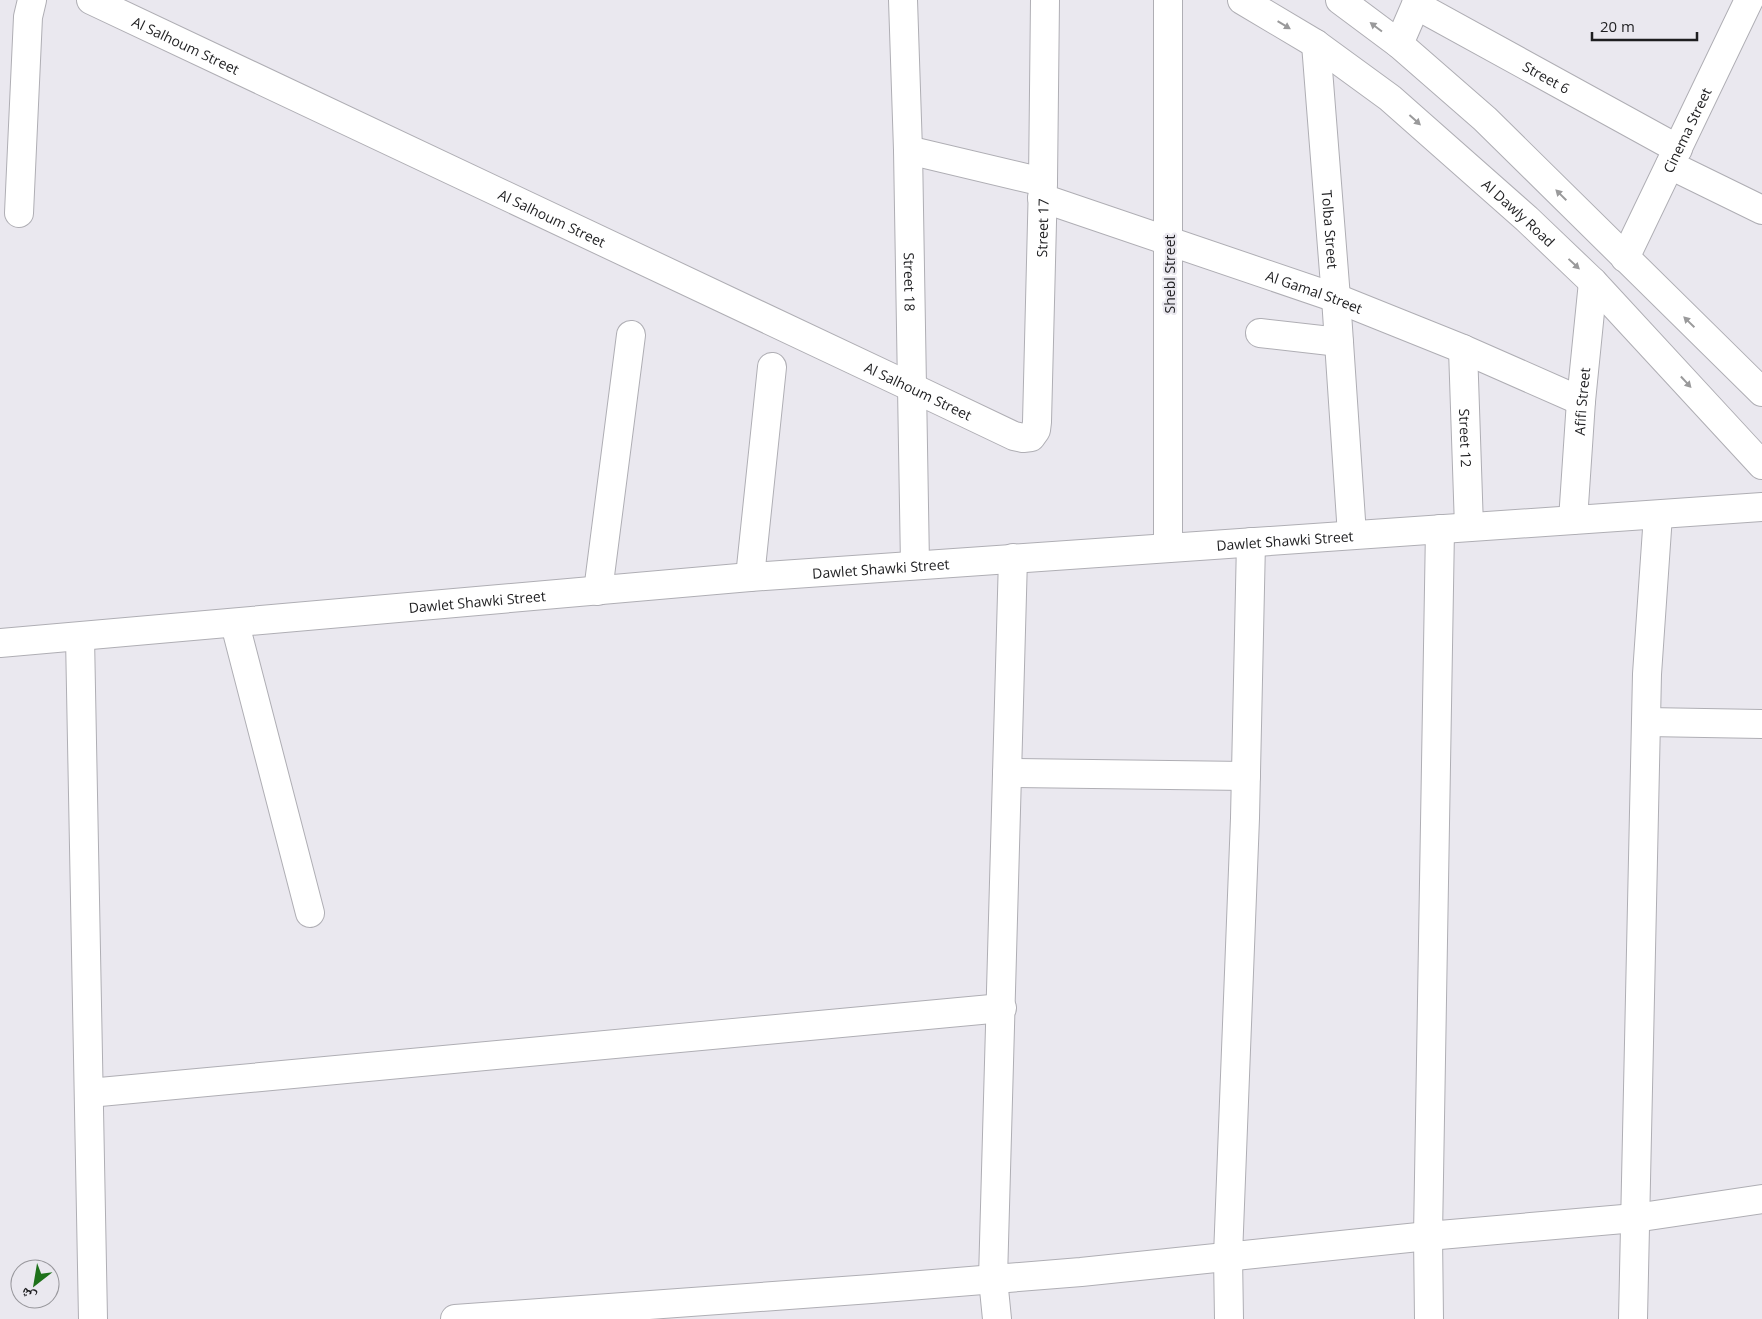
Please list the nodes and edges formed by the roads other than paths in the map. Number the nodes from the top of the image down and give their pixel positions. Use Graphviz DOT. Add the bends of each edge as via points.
graph roads {
  1 [pos="32,0"];
  2 [pos="91,0"];
  3 [pos="903,0"];
  4 [pos="1045,0"];
  5 [pos="1168,0"];
  6 [pos="1242,0"];
  7 [pos="1340,0"];
  8 [pos="1417,3"];
  9 [pos="1751,3"];
  10 [pos="1316,44"];
  11 [pos="1399,44"];
  12 [pos="908,150"];
  13 [pos="1674,157"];
  14 [pos="1042,190"];
  15 [pos="1762,210"];
  16 [pos="19,212"];
  17 [pos="1169,240"];
  18 [pos="1625,258"];
  19 [pos="1594,282"];
  20 [pos="1336,298"];
  21 [pos="1260,333"];
  22 [pos="631,335"];
  23 [pos="1339,342"];
  24 [pos="1463,350"];
  25 [pos="772,367"];
  26 [pos="911,388"];
  27 [pos="1762,392"];
  28 [pos="1581,401"];
  29 [pos="1014,436"];
  30 [pos="1762,465"];
  31 [pos="1762,507"];
  32 [pos="1658,514"];
  33 [pos="1573,520"];
  34 [pos="1469,527"];
  35 [pos="1440,529"];
  36 [pos="1352,535"];
  37 [pos="1251,542"];
  38 [pos="1168,548"];
  39 [pos="1013,558"];
  40 [pos="914,565"];
  41 [pos="750,577"];
  42 [pos="598,591"];
  43 [pos="235,624"];
  44 [pos="80,636"];
  45 [pos="0,644"];
  46 [pos="1647,722"];
  47 [pos="1762,724"];
  48 [pos="1007,773"];
  49 [pos="1246,776"];
  50 [pos="310,913"];
  51 [pos="1002,1008"];
  52 [pos="89,1093"];
  53 [pos="1762,1199"];
  54 [pos="1635,1218"];
  55 [pos="1428,1236"];
  56 [pos="1228,1256"];
  57 [pos="994,1279"];
  58 [pos="93,1319"];
  59 [pos="455,1319"];
  60 [pos="997,1319"];
  61 [pos="1229,1319"];
  62 [pos="1430,1319"];
  63 [pos="1633,1319"];
  1 -- 16 [label="street" via="28,17"];
  2 -- 26 [label="street, Al Salhoum Street"];
  3 -- 12 [label="street, Street 18"];
  4 -- 14 [label="street, Street 17"];
  5 -- 17 [label="street, Shebl Street"];
  6 -- 10 [label="street, Al Dawly Road, one-way"];
  11 -- 7 [label="street, one-way"];
  8 -- 11 [label="street"];
  8 -- 13 [label="street, Street 6"];
  9 -- 13 [label="street, Cinema Street"];
  10 -- 19 [label="street, Al Dawly Road, one-way" via="1390,98"];
  10 -- 20 [label="street, Tolba Street"];
  18 -- 11 [label="street, one-way" via="1485,119"];
  12 -- 14 [label="street, Al Gamal Street"];
  12 -- 26 [label="street, Street 18"];
  13 -- 15 [label="street, Street 6"];
  13 -- 18 [label="street, Cinema Street"];
  14 -- 17 [label="street, Al Gamal Street"];
  14 -- 29 [label="street, Street 17" via="1036,430 1031,437"];
  17 -- 20 [label="street, Al Gamal Street"];
  17 -- 38 [label="street, Shebl Street"];
  27 -- 18 [label="street, one-way"];
  19 -- 28 [label="street, Afifi Street"];
  19 -- 30 [label="street, Al Dawly Road, one-way"];
  20 -- 23 [label="street, Tolba Street"];
  20 -- 24 [label="street, Al Gamal Street"];
  21 -- 23 [label="street"];
  22 -- 42 [label="street"];
  23 -- 36 [label="street, Tolba Street"];
  24 -- 28 [label="street, Al Gamal Street"];
  24 -- 34 [label="street, Street 12"];
  25 -- 41 [label="street"];
  26 -- 29 [label="street, Al Salhoum Street"];
  26 -- 40 [label="street, Street 18"];
  28 -- 33 [label="street, Afifi Street"];
  31 -- 32 [label="street, Dawlet Shawki Street"];
  32 -- 33 [label="street, Dawlet Shawki Street"];
  32 -- 46 [label="street" via="1647,674"];
  33 -- 34 [label="street, Dawlet Shawki Street"];
  34 -- 35 [label="street, Dawlet Shawki Street"];
  35 -- 36 [label="street, Dawlet Shawki Street"];
  35 -- 55 [label="street"];
  36 -- 37 [label="street, Dawlet Shawki Street"];
  37 -- 38 [label="street, Dawlet Shawki Street"];
  37 -- 49 [label="street"];
  38 -- 39 [label="street, Dawlet Shawki Street"];
  39 -- 40 [label="street, Dawlet Shawki Street"];
  39 -- 48 [label="street"];
  40 -- 41 [label="street, Dawlet Shawki Street"];
  41 -- 42 [label="street, Dawlet Shawki Street"];
  42 -- 43 [label="street, Dawlet Shawki Street"];
  43 -- 44 [label="street, Dawlet Shawki Street"];
  43 -- 50 [label="street"];
  44 -- 45 [label="street, Dawlet Shawki Street"];
  44 -- 52 [label="street"];
  46 -- 47 [label="street"];
  46 -- 54 [label="street"];
  48 -- 49 [label="street"];
  48 -- 51 [label="street"];
  49 -- 56 [label="street"];
  51 -- 52 [label="street"];
  51 -- 57 [label="street"];
  52 -- 58 [label="street"];
  53 -- 54 [label="street"];
  54 -- 55 [label="street"];
  54 -- 63 [label="street"];
  55 -- 56 [label="street"];
  55 -- 62 [label="street"];
  56 -- 57 [label="street"];
  56 -- 61 [label="street"];
  57 -- 59 [label="street"];
  57 -- 60 [label="street"];
}
